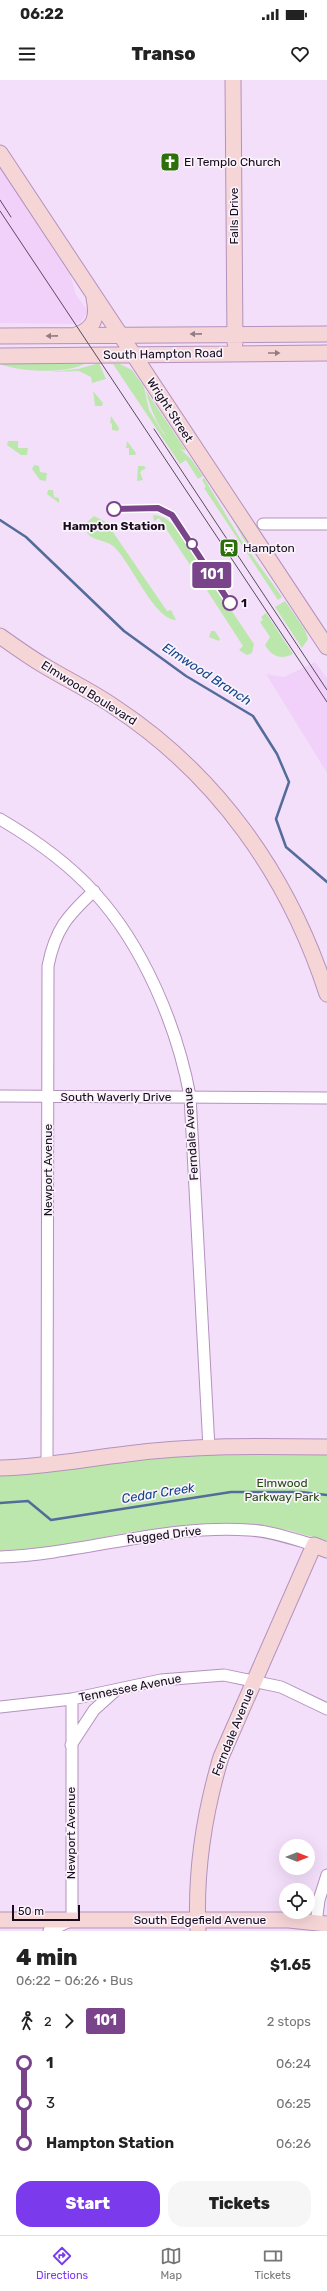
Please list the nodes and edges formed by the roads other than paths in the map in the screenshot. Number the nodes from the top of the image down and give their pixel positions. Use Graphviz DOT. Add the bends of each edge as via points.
graph roads {
  1 [pos="233,80"];
  2 [pos="0,153"];
  3 [pos="94,297"];
  4 [pos="235,334"];
  5 [pos="327,334"];
  6 [pos="119,335"];
  7 [pos="0,336"];
  8 [pos="74,336"];
  9 [pos="235,353"];
  10 [pos="327,353"];
  11 [pos="134,355"];
  12 [pos="0,356"];
  13 [pos="263,524"];
  14 [pos="327,524"];
  15 [pos="0,636"];
  16 [pos="327,647"];
  17 [pos="0,819"];
  18 [pos="94,891"];
  19 [pos="327,994"];
  20 [pos="0,1096"];
  21 [pos="190,1096"];
  22 [pos="48,1097"];
  23 [pos="327,1098"];
  24 [pos="327,1447"];
  25 [pos="208,1448"];
  26 [pos="47,1465"];
  27 [pos="0,1468"];
  28 [pos="320,1547"];
  29 [pos="0,1557"];
  30 [pos="254,1680"];
  31 [pos="114,1691"];
  32 [pos="72,1699"];
  33 [pos="0,1707"];
  34 [pos="327,1709"];
  35 [pos="71,1745"];
  36 [pos="327,1875"];
  37 [pos="0,1920"];
  38 [pos="72,1920"];
  39 [pos="321,1923"];
  40 [pos="198,1925"];
  41 [pos="108,1926"];
  42 [pos="289,1926"];
  43 [pos="49,1931"];
  1 -- 4 [label="street, Falls Drive"];
  2 -- 3 [label="street, Wright Street"];
  3 -- 6 [label="street, Wright Street"];
  3 -- 8 [label="street" via="95,320 86,330"];
  4 -- 5 [label="street, South Hampton Road"];
  4 -- 6 [label="street, South Hampton Road, one-way"];
  4 -- 9 [label="street, Falls Drive"];
  6 -- 8 [label="street, South Hampton Road"];
  6 -- 11 [label="street, Wright Street"];
  8 -- 7 [label="street, South Hampton Road, one-way"];
  9 -- 10 [label="street, South Hampton Road, one-way"];
  9 -- 11 [label="street, South Hampton Road"];
  11 -- 12 [label="street, South Hampton Road"];
  11 -- 16 [label="street, Wright Street"];
  13 -- 14 [label="street"];
  15 -- 19 [label="street, Elmwood Boulevard" via="43,665 113,705 181,758 216,794 235,816 275,874 317,962"];
  17 -- 18 [label="street, Ferndale Avenue" via="52,854"];
  18 -- 21 [label="street, Ferndale Avenue" via="132,945 166,1009 179,1048"];
  18 -- 22 [label="street, Newport Avenue" via="64,922 52,945 48,966"];
  20 -- 22 [label="street, South Waverly Drive"];
  21 -- 22 [label="street, South Waverly Drive"];
  21 -- 23 [label="street, South Waverly Drive"];
  21 -- 25 [label="street, Ferndale Avenue"];
  22 -- 26 [label="street, Newport Avenue"];
  24 -- 25 [label="street"];
  25 -- 26 [label="street" via="127,1454"];
  26 -- 27 [label="street"];
  28 -- 29 [label="street, Rugged Drive" via="281,1535 251,1530 218,1529 139,1536 54,1553"];
  28 -- 30 [label="street, Ferndale Avenue"];
  30 -- 31 [label="street, Tennessee Avenue" via="224,1675 193,1676 161,1680"];
  30 -- 34 [label="street, Tennessee Avenue" via="281,1688"];
  30 -- 40 [label="street, Ferndale Avenue" via="229,1735 208,1806 201,1839"];
  31 -- 32 [label="street, Tennessee Avenue"];
  31 -- 35 [label="street" via="91,1714"];
  32 -- 33 [label="street, Tennessee Avenue"];
  32 -- 35 [label="street, Newport Avenue"];
  35 -- 38 [label="street, Newport Avenue"];
  36 -- 39 [label="street" via="319,1900"];
  37 -- 38 [label="street, South Edgefield Avenue"];
  38 -- 41 [label="street, South Edgefield Avenue"];
  38 -- 43 [label="street, South Edgefield Avenue"];
  39 -- 42 [label="street, South Edgefield Avenue"];
  40 -- 41 [label="street, South Edgefield Avenue"];
  40 -- 42 [label="street, South Edgefield Avenue"];
}
